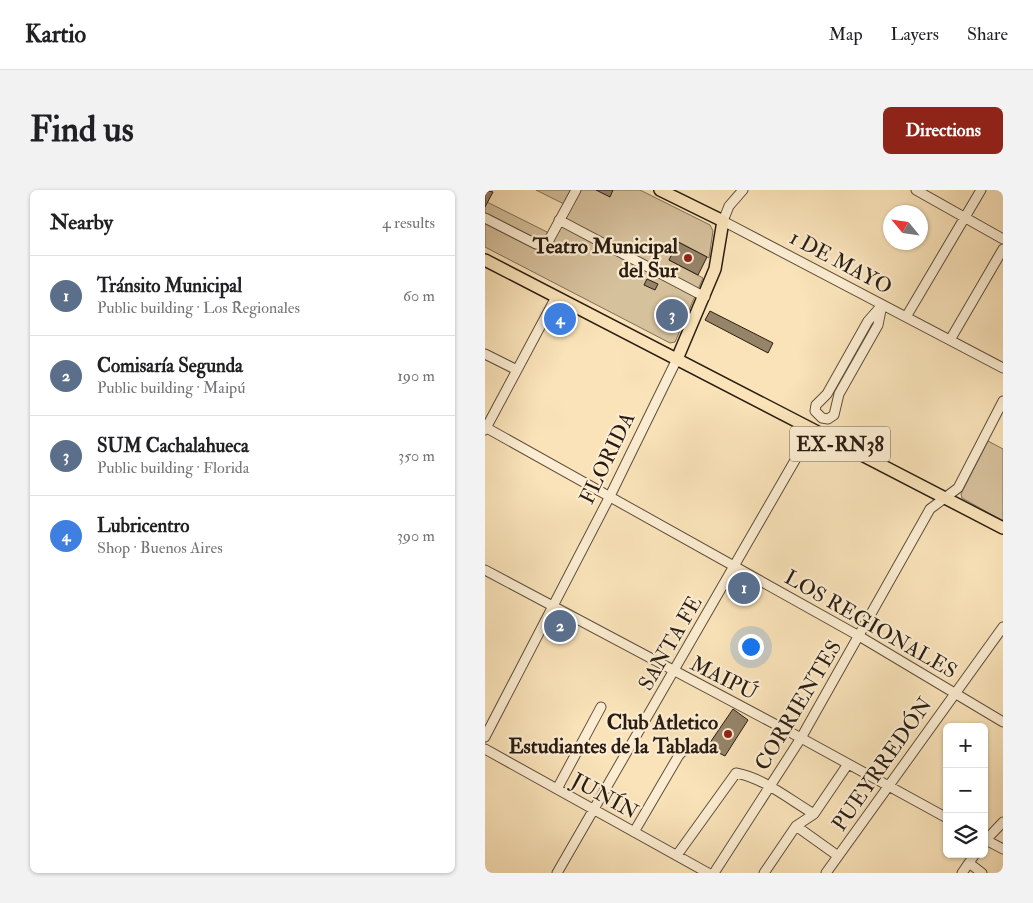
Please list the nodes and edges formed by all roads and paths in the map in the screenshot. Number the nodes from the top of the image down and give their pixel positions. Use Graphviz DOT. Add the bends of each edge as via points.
graph roads {
  1 [pos="576,190"];
  2 [pos="660,190"];
  3 [pos="743,190"];
  4 [pos="916,190"];
  5 [pos="981,190"];
  6 [pos="485,218"];
  7 [pos="965,218"];
  8 [pos="559,220"];
  9 [pos="723,222"];
  10 [pos="1003,239"];
  11 [pos="1003,249"];
  12 [pos="485,260"];
  13 [pos="556,297"];
  14 [pos="705,297"];
  15 [pos="882,305"];
  16 [pos="906,317"];
  17 [pos="949,340"];
  18 [pos="485,354"];
  19 [pos="677,359"];
  20 [pos="1003,368"];
  21 [pos="517,370"];
  22 [pos="1003,401"];
  23 [pos="485,428"];
  24 [pos="813,429"];
  25 [pos="609,498"];
  26 [pos="945,498"];
  27 [pos="1003,528"];
  28 [pos="734,568"];
  29 [pos="485,570"];
  30 [pos="553,606"];
  31 [pos="1003,627"];
  32 [pos="859,636"];
  33 [pos="674,672"];
  34 [pos="955,692"];
  35 [pos="601,707"];
  36 [pos="1003,722"];
  37 [pos="485,737"];
  38 [pos="801,738"];
  39 [pos="687,746"];
  40 [pos="485,749"];
  41 [pos="848,764"];
  42 [pos="888,786"];
  43 [pos="770,787"];
  44 [pos="557,789"];
  45 [pos="594,809"];
  46 [pos="814,814"];
  47 [pos="943,816"];
  48 [pos="1003,822"];
  49 [pos="796,826"];
  50 [pos="635,832"];
  51 [pos="988,837"];
  52 [pos="988,842"];
  53 [pos="1003,849"];
  54 [pos="677,855"];
  55 [pos="838,856"];
  56 [pos="972,858"];
  57 [pos="969,863"];
  58 [pos="557,873"];
  59 [pos="709,873"];
  60 [pos="714,873"];
  61 [pos="764,873"];
  62 [pos="826,873"];
  63 [pos="961,873"];
  64 [pos="982,873"];
  1 -- 8 [label="street"];
  2 -- 9 [label="main road, 1 DE MAYO"];
  3 -- 9 [label="street, FLORIDA" via="729,206"];
  4 -- 7 [label="street"];
  5 -- 7 [label="street"];
  6 -- 8 [label="street" via="536,244 549,240"];
  7 -- 10 [label="street"];
  7 -- 16 [label="street"];
  8 -- 14 [label="street"];
  9 -- 14 [label="main road, FLORIDA" via="718,258"];
  9 -- 15 [label="street, 1 DE MAYO"];
  11 -- 17 [label="street"];
  12 -- 13 [label="main road, EX-RN38"];
  13 -- 19 [label="main road, EX-RN38"];
  13 -- 21 [label="street"];
  14 -- 19 [label="main road, FLORIDA"];
  15 -- 15 [label="street" via="868,321 827,394 816,404 815,411 819,417 829,419 834,415 839,394 877,325"];
  15 -- 16 [label="street, 1 DE MAYO"];
  16 -- 17 [label="street, 1 DE MAYO"];
  17 -- 20 [label="street, 1 DE MAYO"];
  18 -- 21 [label="street"];
  19 -- 24 [label="main road, EX-RN38"];
  19 -- 25 [label="street, FLORIDA"];
  21 -- 23 [label="street"];
  22 -- 26 [label="street, CORRIENTES" via="958,488"];
  23 -- 25 [label="street, LOS REGIONALES"];
  24 -- 26 [label="main road, EX-RN38"];
  24 -- 28 [label="street, SANTA FE"];
  25 -- 28 [label="street, LOS REGIONALES"];
  25 -- 30 [label="street, FLORIDA"];
  26 -- 27 [label="main road, EX-RN38"];
  26 -- 32 [label="street, CORRIENTES" via="930,509"];
  28 -- 32 [label="street, LOS REGIONALES"];
  28 -- 33 [label="street, SANTA FE"];
  29 -- 30 [label="street, MAIPÚ"];
  30 -- 33 [label="street, MAIPÚ"];
  30 -- 37 [label="street, FLORIDA"];
  31 -- 34 [label="street, PUEYRREDÓN"];
  32 -- 34 [label="street, LOS REGIONALES"];
  32 -- 38 [label="street, CORRIENTES"];
  33 -- 38 [label="street, MAIPÚ"];
  33 -- 45 [label="street, SANTA FE"];
  34 -- 36 [label="street, LOS REGIONALES"];
  34 -- 42 [label="street, PUEYRREDÓN"];
  35 -- 44 [label="street"];
  38 -- 41 [label="street, MAIPÚ"];
  38 -- 43 [label="street, CORRIENTES"];
  39 -- 50 [label="street"];
  40 -- 44 [label="street, JUNÍN"];
  41 -- 42 [label="street, MAIPÚ"];
  41 -- 46 [label="street"];
  42 -- 47 [label="street, MAIPÚ"];
  42 -- 55 [label="street, PUEYRREDÓN"];
  43 -- 46 [label="street"];
  43 -- 54 [label="street" via="736,773"];
  43 -- 60 [label="street, CORRIENTES"];
  44 -- 45 [label="street, JUNÍN"];
  45 -- 50 [label="street, JUNÍN"];
  45 -- 58 [label="street, SANTA FE"];
  46 -- 49 [label="street"];
  48 -- 51 [label="street"];
  49 -- 55 [label="street"];
  49 -- 61 [label="street"];
  50 -- 54 [label="street, JUNÍN"];
  52 -- 53 [label="street"];
  54 -- 59 [label="street, JUNÍN"];
  55 -- 62 [label="street, PUEYRREDÓN"];
  56 -- 57 [label="street"];
  57 -- 63 [label="street"];
  57 -- 64 [label="street"];
}
